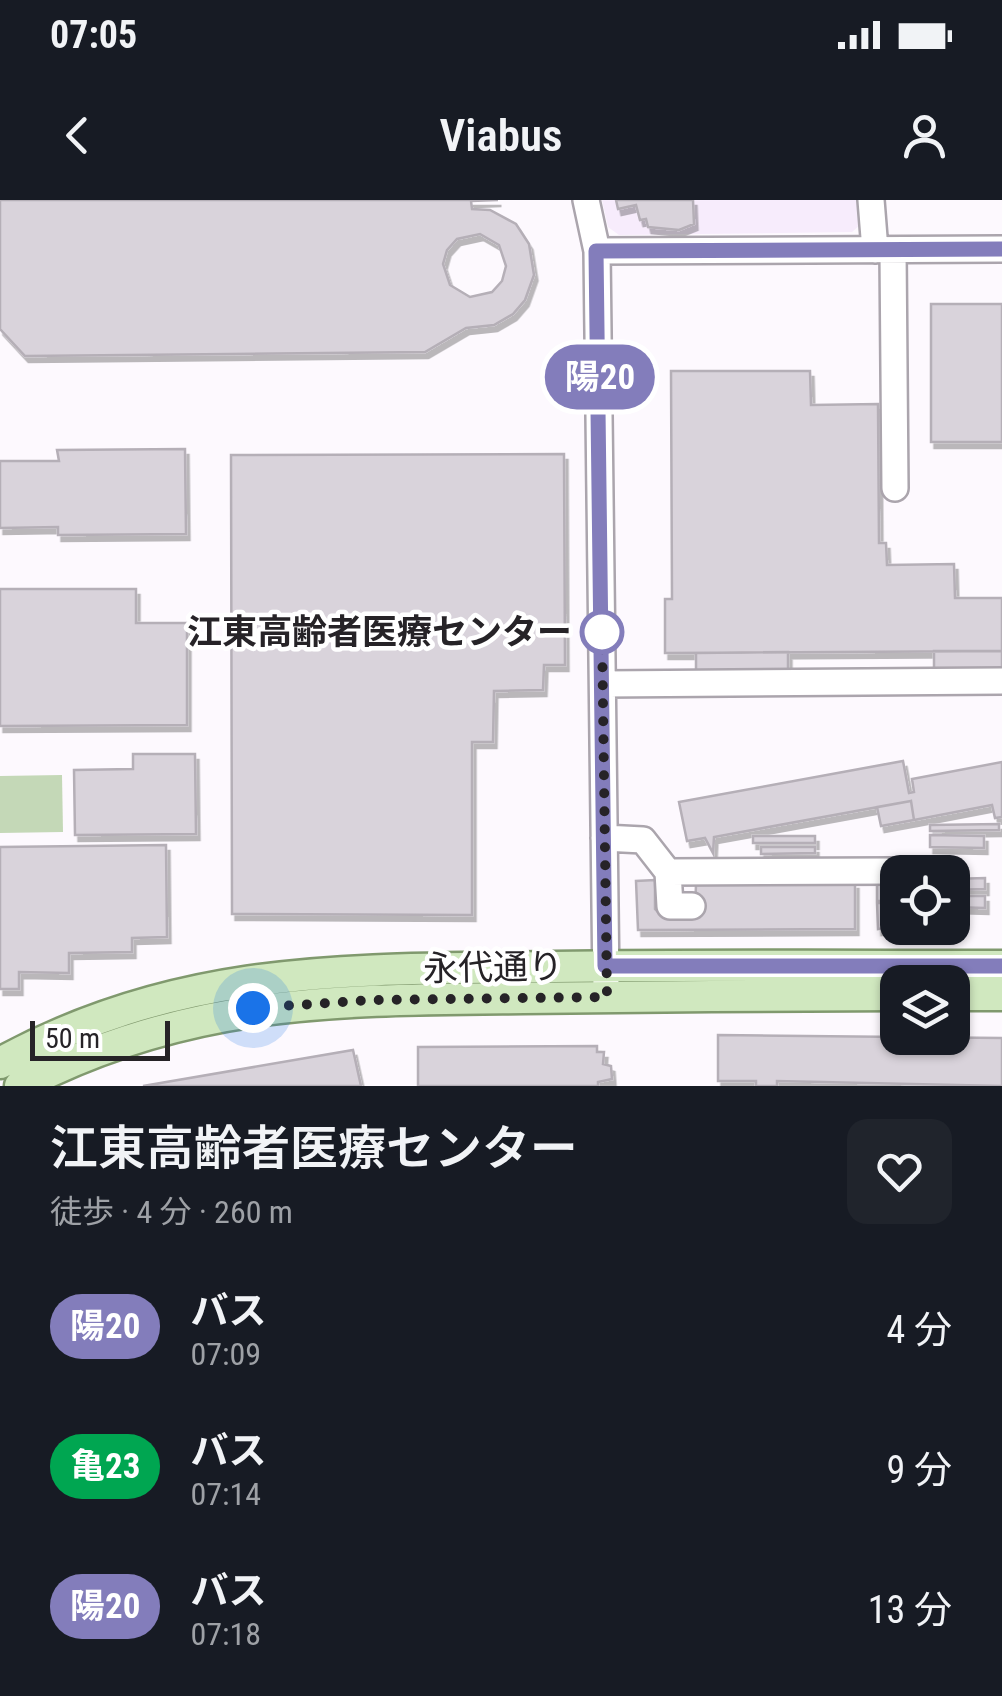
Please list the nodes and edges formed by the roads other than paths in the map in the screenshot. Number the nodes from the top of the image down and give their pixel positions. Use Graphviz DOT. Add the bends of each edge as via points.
graph roads {
  1 [pos="586,200"];
  2 [pos="871,200"];
  3 [pos="1002,249"];
  4 [pos="884,250"];
  5 [pos="596,251"];
  6 [pos="895,488"];
  7 [pos="1002,681"];
  8 [pos="603,684"];
  9 [pos="604,838"];
  10 [pos="880,871"];
  11 [pos="668,872"];
  12 [pos="692,906"];
  13 [pos="605,966"];
  14 [pos="1002,966"];
  15 [pos="970,995"];
  16 [pos="1002,995"];
  17 [pos="880,996"];
  18 [pos="607,997"];
  19 [pos="0,1063"];
  20 [pos="20,1086"];
  1 -- 5 [label="street"];
  2 -- 4 [label="street"];
  3 -- 4 [label="street"];
  4 -- 5 [label="street"];
  4 -- 6 [label="street"];
  5 -- 8 [label="street"];
  7 -- 8 [label="street"];
  8 -- 9 [label="street"];
  9 -- 11 [label="street" via="642,840"];
  9 -- 13 [label="street"];
  10 -- 11 [label="street"];
  11 -- 12 [label="street" via="670,906"];
  13 -- 14 [label="main road, 永代通り"];
  13 -- 18 [label="street"];
  13 -- 19 [label="main road, 永代通り" via="371,970 208,985 128,1008"];
  15 -- 16 [label="main road"];
  17 -- 18 [label="main road, 永代通り"];
  18 -- 20 [label="main road, 永代通り" via="253,1008 172,1025"];
}
